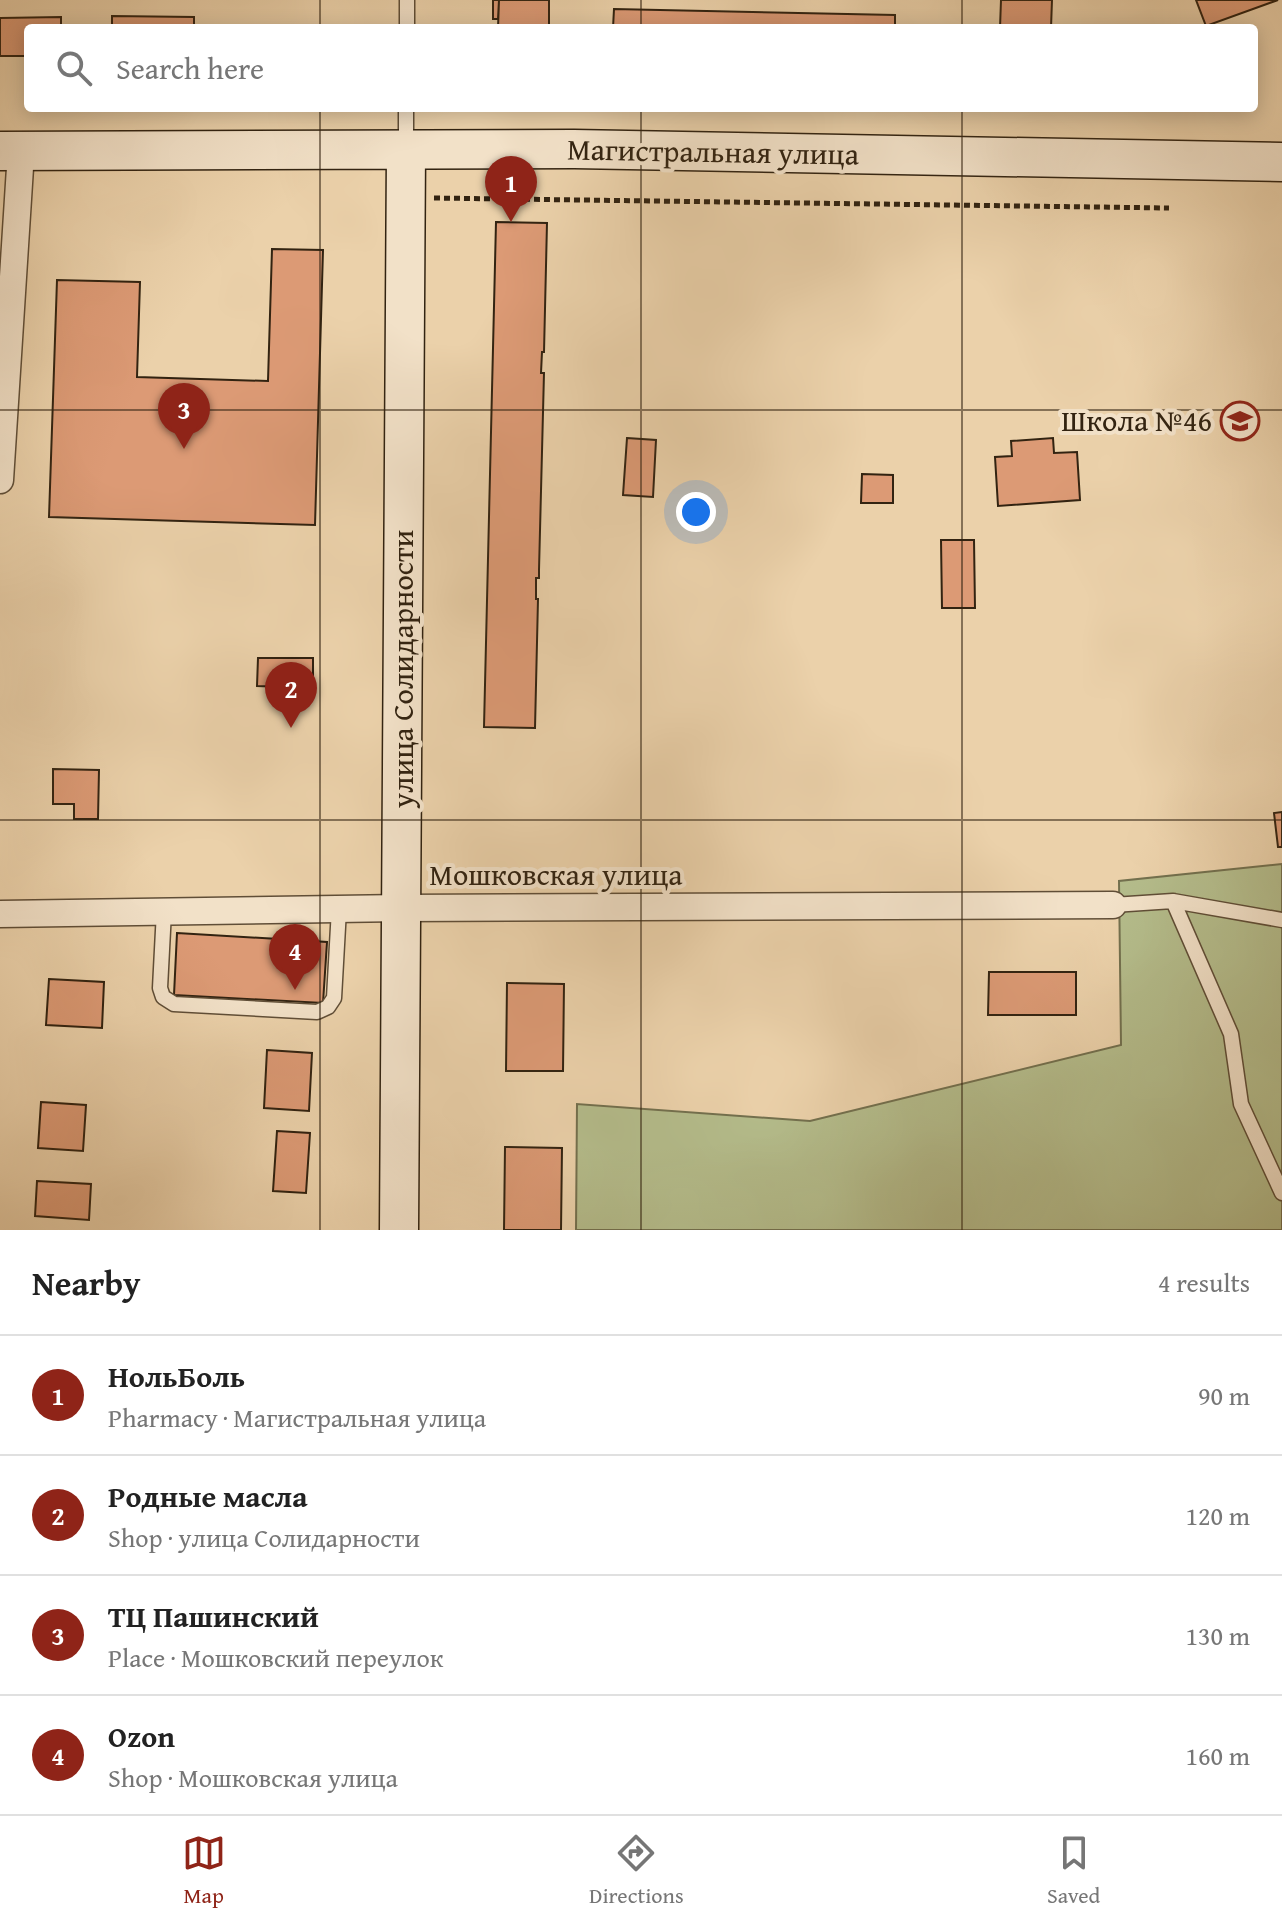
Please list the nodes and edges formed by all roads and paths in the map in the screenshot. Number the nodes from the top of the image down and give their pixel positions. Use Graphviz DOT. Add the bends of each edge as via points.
graph roads {
  1 [pos="407,0"];
  2 [pos="407,24"];
  3 [pos="406,112"];
  4 [pos="406,151"];
  5 [pos="10,152"];
  6 [pos="1282,162"];
  7 [pos="405,197"];
  8 [pos="1169,208"];
  9 [pos="0,480"];
  10 [pos="1173,901"];
  11 [pos="1113,905"];
  12 [pos="402,908"];
  13 [pos="339,909"];
  14 [pos="164,911"];
  15 [pos="0,914"];
  16 [pos="1282,920"];
  17 [pos="1282,1193"];
  18 [pos="399,1230"];
  1 -- 2 [label="lane"];
  3 -- 4 [label="lane, улица Солидарности"];
  4 -- 5 [label="main road, Магистральная улица"];
  4 -- 6 [label="main road, Магистральная улица" via="574,149"];
  4 -- 7 [label="main road, улица Солидарности"];
  5 -- 9 [label="street"];
  7 -- 8 [label="path"];
  7 -- 12 [label="main road, улица Солидарности"];
  10 -- 11 [label="lane"];
  10 -- 16 [label="lane"];
  10 -- 17 [label="lane" via="1231,1034 1241,1104"];
  11 -- 12 [label="street, Мошковская улица"];
  12 -- 13 [label="street, Мошковская улица"];
  12 -- 18 [label="main road, улица Солидарности"];
  13 -- 14 [label="street, Мошковская улица"];
  13 -- 14 [label="lane" via="334,998 317,1012 167,1001 160,988"];
  14 -- 15 [label="street, Мошковская улица"];
}
